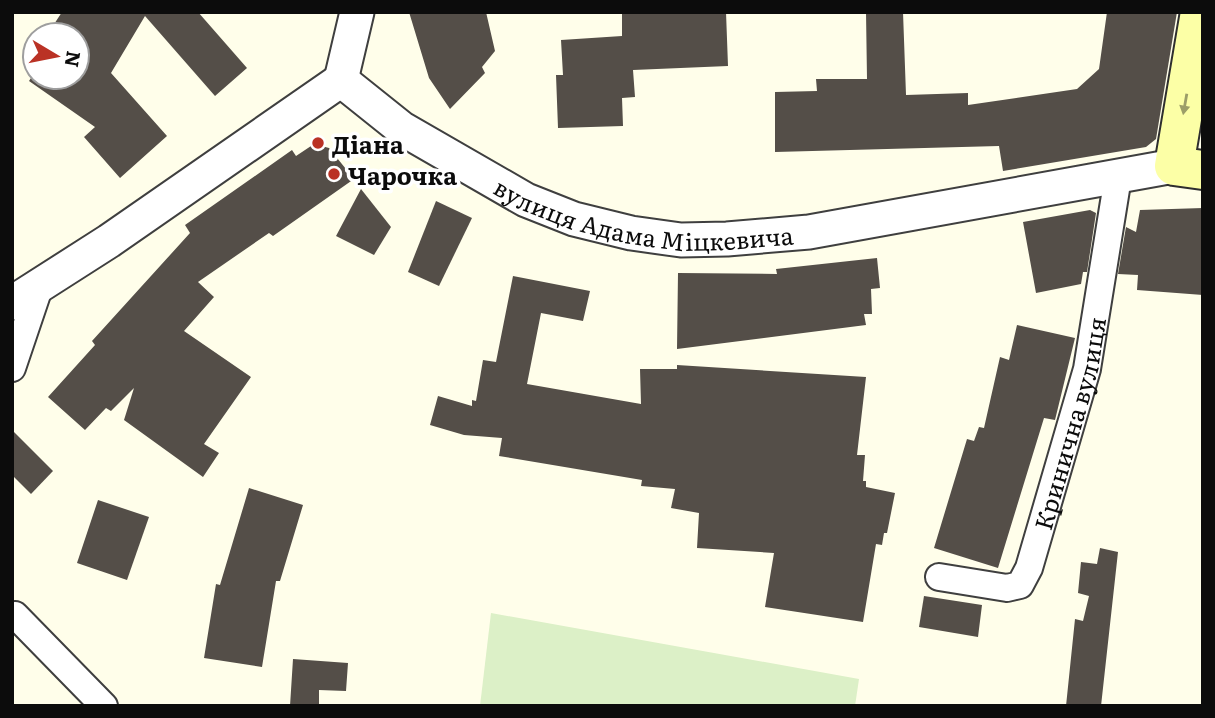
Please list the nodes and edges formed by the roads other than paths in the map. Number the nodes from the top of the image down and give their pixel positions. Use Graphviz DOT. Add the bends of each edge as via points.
graph roads {
  1 [pos="356,12"];
  2 [pos="1200,12"];
  3 [pos="341,80"];
  4 [pos="1189,168"];
  5 [pos="1118,177"];
  6 [pos="26,296"];
  7 [pos="12,368"];
  8 [pos="939,576"];
  9 [pos="13,613"];
  10 [pos="104,706"];
  1 -- 3 [label="street"];
  2 -- 4 [label="main road, one-way"];
  3 -- 5 [label="street, вулиця Адама Міцкевича" via="401,128 526,200 575,219 681,240 809,232"];
  3 -- 6 [label="street"];
  4 -- 5 [label="street, вулиця Адама Міцкевича"];
  5 -- 8 [label="street, Кринична вулиця" via="1087,369 1029,568 1020,584 1007,588"];
  6 -- 7 [label="street"];
  9 -- 10 [label="street"];
}
